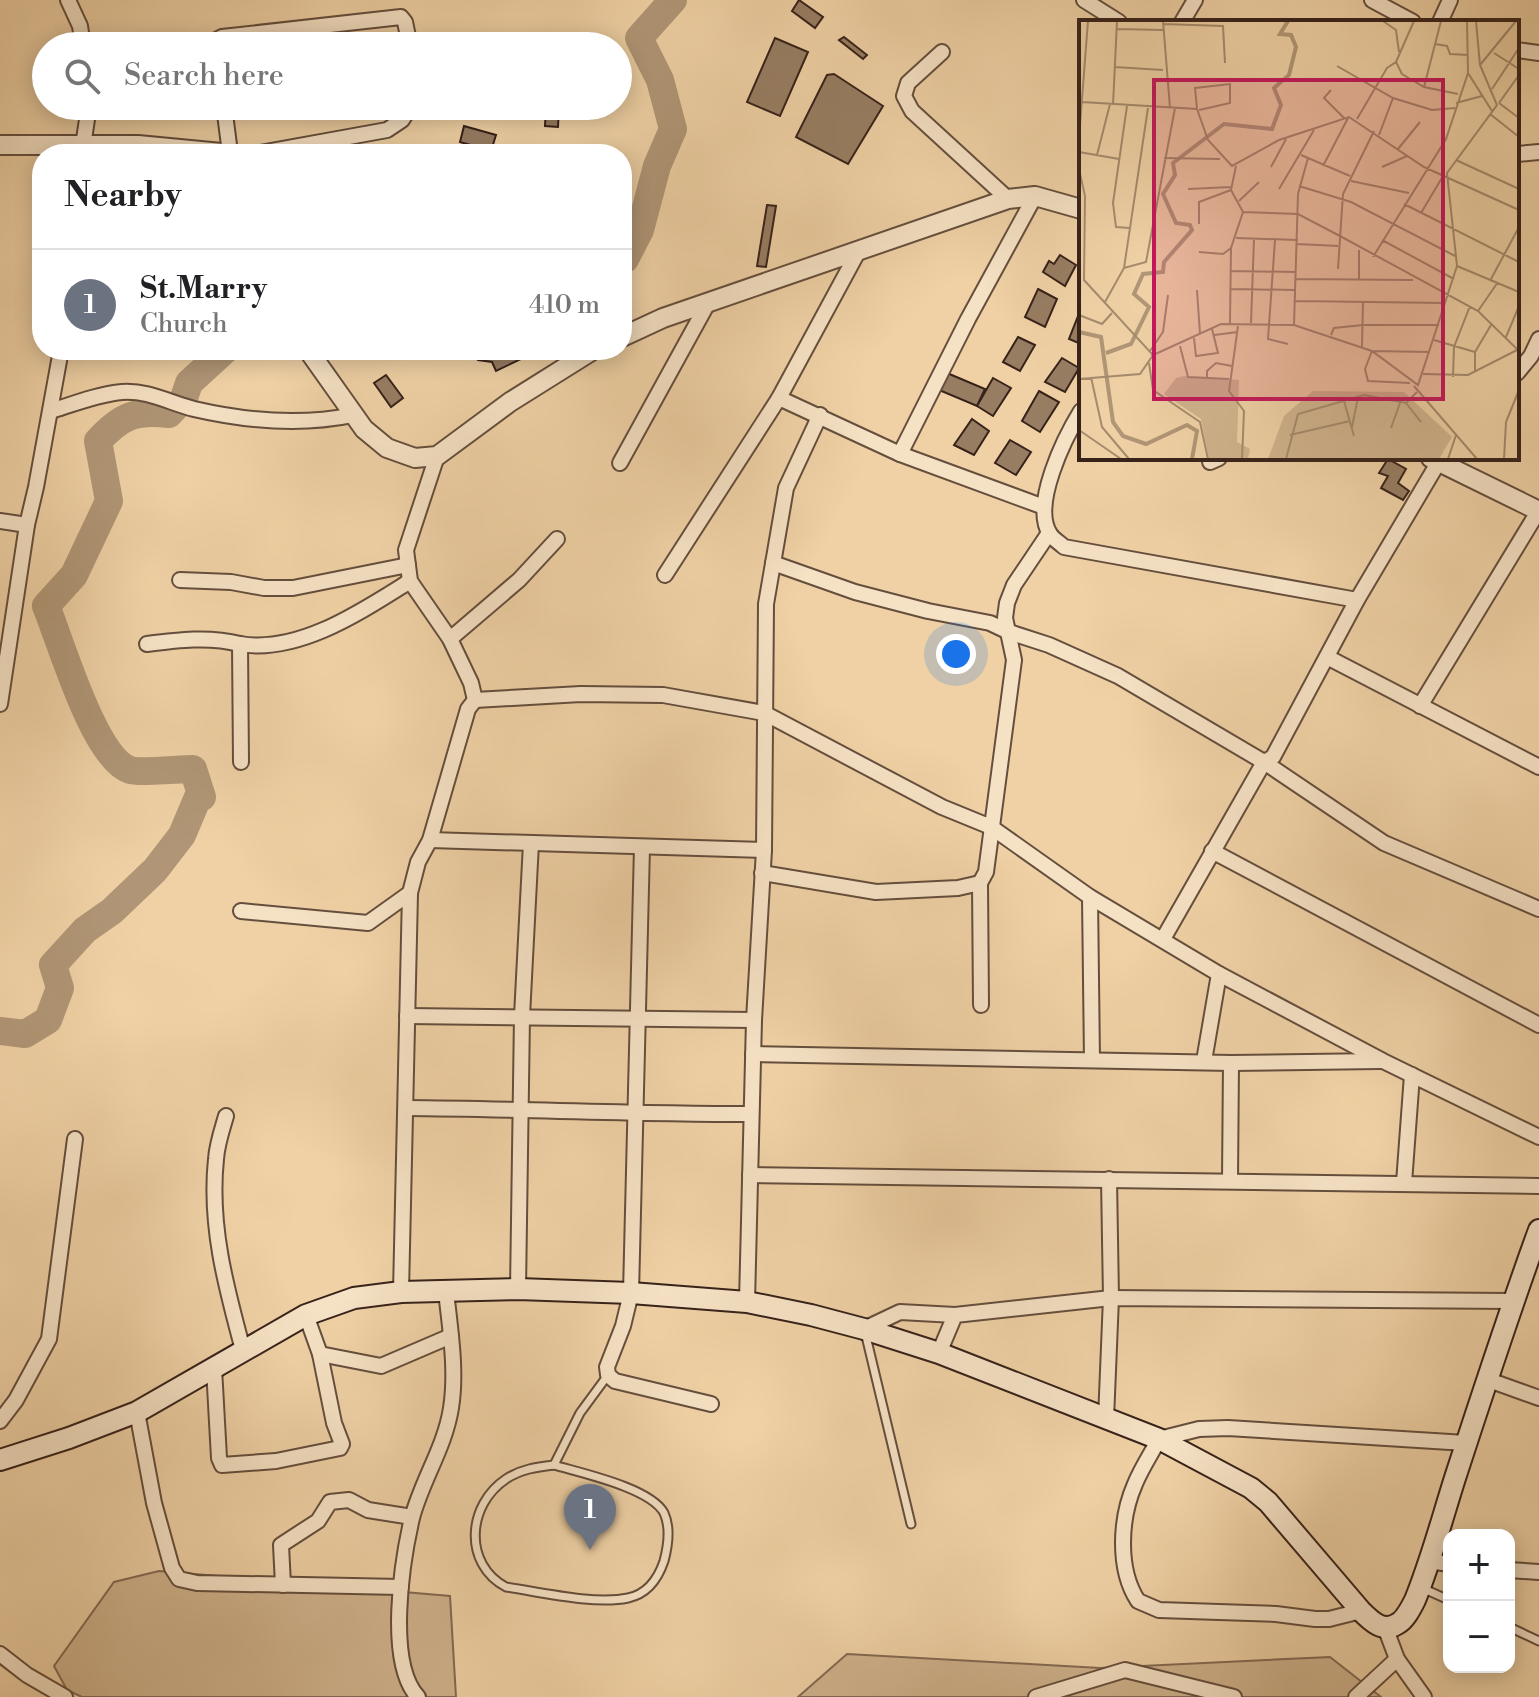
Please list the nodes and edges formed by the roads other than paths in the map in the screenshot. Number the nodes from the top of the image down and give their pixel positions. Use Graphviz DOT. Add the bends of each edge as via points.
graph roads {
  1 [pos="68,0"];
  2 [pos="1084,0"];
  3 [pos="1195,0"];
  4 [pos="1372,0"];
  5 [pos="1450,0"];
  6 [pos="1116,20"];
  7 [pos="1183,20"];
  8 [pos="1409,20"];
  9 [pos="1441,20"];
  10 [pos="81,32"];
  11 [pos="267,32"];
  12 [pos="407,32"];
  13 [pos="1519,50"];
  14 [pos="942,52"];
  15 [pos="1539,53"];
  16 [pos="87,120"];
  17 [pos="226,120"];
  18 [pos="402,120"];
  19 [pos="83,144"];
  20 [pos="230,144"];
  21 [pos="310,144"];
  22 [pos="0,145"];
  23 [pos="32,145"];
  24 [pos="1539,152"];
  25 [pos="1519,154"];
  26 [pos="1035,196"];
  27 [pos="1008,199"];
  28 [pos="1079,207"];
  29 [pos="859,250"];
  30 [pos="708,303"];
  31 [pos="632,332"];
  32 [pos="1539,339"];
  33 [pos="59,360"];
  34 [pos="315,360"];
  35 [pos="577,360"];
  36 [pos="1519,371"];
  37 [pos="779,398"];
  38 [pos="51,411"];
  39 [pos="1079,414"];
  40 [pos="353,415"];
  41 [pos="820,415"];
  42 [pos="900,454"];
  43 [pos="437,456"];
  44 [pos="1438,460"];
  45 [pos="620,463"];
  46 [pos="1044,507"];
  47 [pos="1539,511"];
  48 [pos="0,521"];
  49 [pos="27,525"];
  50 [pos="1049,533"];
  51 [pos="557,539"];
  52 [pos="773,563"];
  53 [pos="408,565"];
  54 [pos="665,575"];
  55 [pos="180,580"];
  56 [pos="410,581"];
  57 [pos="1357,600"];
  58 [pos="1009,632"];
  59 [pos="450,639"];
  60 [pos="147,644"];
  61 [pos="240,644"];
  62 [pos="1327,657"];
  63 [pos="475,700"];
  64 [pos="0,704"];
  65 [pos="1420,706"];
  66 [pos="764,713"];
  67 [pos="241,762"];
  68 [pos="1264,762"];
  69 [pos="1539,767"];
  70 [pos="991,827"];
  71 [pos="430,840"];
  72 [pos="531,843"];
  73 [pos="642,847"];
  74 [pos="764,850"];
  75 [pos="1212,851"];
  76 [pos="762,873"];
  77 [pos="980,883"];
  78 [pos="410,893"];
  79 [pos="1090,897"];
  80 [pos="1539,909"];
  81 [pos="241,911"];
  82 [pos="1163,939"];
  83 [pos="1219,974"];
  84 [pos="981,1005"];
  85 [pos="407,1016"];
  86 [pos="522,1016"];
  87 [pos="636,1020"];
  88 [pos="754,1020"];
  89 [pos="1539,1025"];
  90 [pos="753,1054"];
  91 [pos="1092,1060"];
  92 [pos="1204,1061"];
  93 [pos="1383,1061"];
  94 [pos="1231,1063"];
  95 [pos="1412,1075"];
  96 [pos="406,1108"];
  97 [pos="520,1109"];
  98 [pos="634,1114"];
  99 [pos="751,1114"];
  100 [pos="226,1116"];
  101 [pos="1539,1137"];
  102 [pos="75,1139"];
  103 [pos="750,1175"];
  104 [pos="1109,1179"];
  105 [pos="1230,1180"];
  106 [pos="1404,1183"];
  107 [pos="1539,1186"];
  108 [pos="1539,1230"];
  109 [pos="518,1289"];
  110 [pos="446,1291"];
  111 [pos="401,1292"];
  112 [pos="631,1293"];
  113 [pos="1111,1298"];
  114 [pos="1513,1301"];
  115 [pos="747,1302"];
  116 [pos="306,1315"];
  117 [pos="955,1315"];
  118 [pos="864,1329"];
  119 [pos="451,1336"];
  120 [pos="243,1350"];
  121 [pos="939,1353"];
  122 [pos="320,1354"];
  123 [pos="214,1368"];
  124 [pos="608,1375"];
  125 [pos="1486,1379"];
  126 [pos="1539,1398"];
  127 [pos="711,1404"];
  128 [pos="137,1412"];
  129 [pos="1106,1419"];
  130 [pos="0,1421"];
  131 [pos="1159,1439"];
  132 [pos="1466,1443"];
  133 [pos="0,1460"];
  134 [pos="554,1465"];
  135 [pos="412,1517"];
  136 [pos="911,1524"];
  137 [pos="1439,1563"];
  138 [pos="1515,1570"];
  139 [pos="1539,1572"];
  140 [pos="283,1585"];
  141 [pos="401,1587"];
  142 [pos="1420,1587"];
  143 [pos="1443,1597"];
  144 [pos="1361,1611"];
  145 [pos="1385,1627"];
  146 [pos="1515,1630"];
  147 [pos="1539,1641"];
  148 [pos="0,1654"];
  149 [pos="1397,1659"];
  150 [pos="1084,1690"];
  151 [pos="65,1697"];
  152 [pos="418,1697"];
  153 [pos="1036,1697"];
  154 [pos="1234,1697"];
  155 [pos="1356,1697"];
  156 [pos="1424,1697"];
  1 -- 10 [label="street"];
  2 -- 6 [label="street"];
  3 -- 7 [label="street"];
  4 -- 8 [label="street"];
  5 -- 9 [label="street"];
  11 -- 12 [label="street" via="401,17"];
  13 -- 15 [label="street"];
  14 -- 27 [label="street" via="908,83 904,96 912,111"];
  16 -- 19 [label="street"];
  17 -- 20 [label="street"];
  18 -- 21 [label="street" via="387,130"];
  22 -- 23 [label="street"];
  24 -- 25 [label="street"];
  26 -- 27 [label="street"];
  26 -- 28 [label="street"];
  26 -- 42 [label="street"];
  27 -- 29 [label="street"];
  29 -- 30 [label="street"];
  29 -- 37 [label="street"];
  30 -- 31 [label="street"];
  30 -- 45 [label="street"];
  32 -- 36 [label="street"];
  33 -- 38 [label="street"];
  34 -- 40 [label="street"];
  35 -- 43 [label="street"];
  37 -- 41 [label="street"];
  37 -- 54 [label="street"];
  38 -- 40 [label="street" via="122,392 252,420"];
  38 -- 49 [label="street"];
  39 -- 46 [label="street" via="1063,441"];
  40 -- 43 [label="street" via="387,448 415,458"];
  41 -- 42 [label="street"];
  41 -- 52 [label="street" via="786,488"];
  42 -- 46 [label="street"];
  43 -- 53 [label="street" via="406,550"];
  44 -- 47 [label="street"];
  44 -- 57 [label="street"];
  46 -- 50 [label="street"];
  47 -- 65 [label="street"];
  48 -- 49 [label="street"];
  49 -- 64 [label="street"];
  50 -- 57 [label="street" via="1064,547"];
  50 -- 58 [label="street" via="1014,585 1005,618"];
  51 -- 59 [label="street" via="519,580"];
  52 -- 58 [label="street" via="855,592"];
  52 -- 66 [label="street" via="766,604"];
  53 -- 55 [label="street" via="293,588"];
  53 -- 56 [label="street"];
  56 -- 59 [label="street"];
  56 -- 61 [label="street" via="350,619 279,645"];
  57 -- 62 [label="street"];
  58 -- 68 [label="street" via="1118,676"];
  58 -- 70 [label="street" via="1014,660"];
  59 -- 63 [label="street"];
  60 -- 61 [label="street" via="190,639"];
  61 -- 67 [label="street"];
  62 -- 65 [label="street"];
  62 -- 68 [label="street" via="1273,757"];
  63 -- 66 [label="street" via="663,695"];
  63 -- 71 [label="street"];
  65 -- 69 [label="street"];
  66 -- 70 [label="street" via="942,807"];
  66 -- 74 [label="street"];
  68 -- 75 [label="street"];
  68 -- 80 [label="street" via="1384,843"];
  70 -- 77 [label="street"];
  70 -- 79 [label="street"];
  71 -- 72 [label="street"];
  71 -- 78 [label="street"];
  72 -- 73 [label="street"];
  72 -- 86 [label="street"];
  73 -- 74 [label="street"];
  73 -- 87 [label="street"];
  74 -- 76 [label="street"];
  75 -- 82 [label="street"];
  75 -- 89 [label="street"];
  76 -- 77 [label="street" via="876,892"];
  76 -- 88 [label="street"];
  77 -- 84 [label="street"];
  78 -- 81 [label="street" via="368,923"];
  78 -- 85 [label="street"];
  79 -- 82 [label="street"];
  79 -- 91 [label="street"];
  82 -- 83 [label="street"];
  83 -- 92 [label="street"];
  83 -- 93 [label="street"];
  85 -- 86 [label="street"];
  85 -- 96 [label="street"];
  86 -- 87 [label="street"];
  86 -- 97 [label="street"];
  87 -- 88 [label="street"];
  87 -- 98 [label="street"];
  88 -- 90 [label="street"];
  90 -- 91 [label="street"];
  90 -- 99 [label="street"];
  91 -- 92 [label="street"];
  92 -- 94 [label="street"];
  93 -- 94 [label="street"];
  93 -- 95 [label="street"];
  94 -- 105 [label="street"];
  95 -- 101 [label="street"];
  95 -- 106 [label="street"];
  96 -- 97 [label="street"];
  96 -- 111 [label="street"];
  97 -- 98 [label="street"];
  97 -- 109 [label="street"];
  98 -- 99 [label="street"];
  98 -- 112 [label="street"];
  99 -- 103 [label="street"];
  100 -- 120 [label="street" via="216,1156 216,1229"];
  102 -- 130 [label="street" via="49,1339"];
  103 -- 104 [label="street"];
  103 -- 115 [label="street"];
  104 -- 105 [label="street"];
  104 -- 113 [label="street"];
  105 -- 106 [label="street"];
  106 -- 107 [label="street"];
  108 -- 114 [label="main road"];
  109 -- 110 [label="main road"];
  109 -- 112 [label="main road"];
  110 -- 111 [label="main road"];
  110 -- 119 [label="street"];
  111 -- 116 [label="main road" via="354,1298"];
  112 -- 115 [label="main road"];
  112 -- 124 [label="street"];
  113 -- 114 [label="street"];
  113 -- 117 [label="street"];
  113 -- 129 [label="street"];
  114 -- 125 [label="main road"];
  115 -- 118 [label="main road"];
  116 -- 120 [label="main road"];
  116 -- 122 [label="street"];
  117 -- 118 [label="street" via="900,1312"];
  117 -- 121 [label="street"];
  118 -- 121 [label="main road"];
  118 -- 136 [label="lane"];
  119 -- 122 [label="street" via="381,1366"];
  119 -- 135 [label="street" via="452,1404 445,1436"];
  120 -- 123 [label="main road"];
  121 -- 129 [label="main road"];
  122 -- 123 [label="street" via="342,1446 276,1461 226,1466 220,1462"];
  123 -- 128 [label="main road"];
  124 -- 127 [label="street"];
  124 -- 134 [label="lane" via="580,1413"];
  125 -- 126 [label="street"];
  125 -- 132 [label="main road"];
  128 -- 133 [label="main road"];
  128 -- 140 [label="street" via="154,1503 179,1579"];
  129 -- 131 [label="main road"];
  131 -- 132 [label="street" via="1228,1428"];
  131 -- 144 [label="main road" via="1268,1502"];
  131 -- 144 [label="street" via="1129,1498 1123,1537 1127,1576 1138,1601 1159,1610 1315,1619"];
  132 -- 137 [label="main road"];
  134 -- 134 [label="lane" via="652,1499 663,1513 668,1547 660,1574 647,1590 607,1600 506,1587 480,1563 475,1541 488,1495 529,1468"];
  135 -- 140 [label="street" via="368,1510 349,1500 330,1502 318,1521 281,1545"];
  135 -- 141 [label="street"];
  137 -- 142 [label="main road"];
  138 -- 139 [label="street"];
  140 -- 141 [label="street"];
  141 -- 152 [label="street" via="400,1651 404,1674"];
  142 -- 143 [label="lane"];
  142 -- 145 [label="main road" via="1403,1620"];
  144 -- 145 [label="main road"];
  145 -- 149 [label="street"];
  146 -- 147 [label="lane"];
  148 -- 151 [label="street"];
  149 -- 155 [label="street"];
  149 -- 156 [label="street"];
  150 -- 153 [label="street"];
  150 -- 154 [label="street" via="1125,1670"];
}
